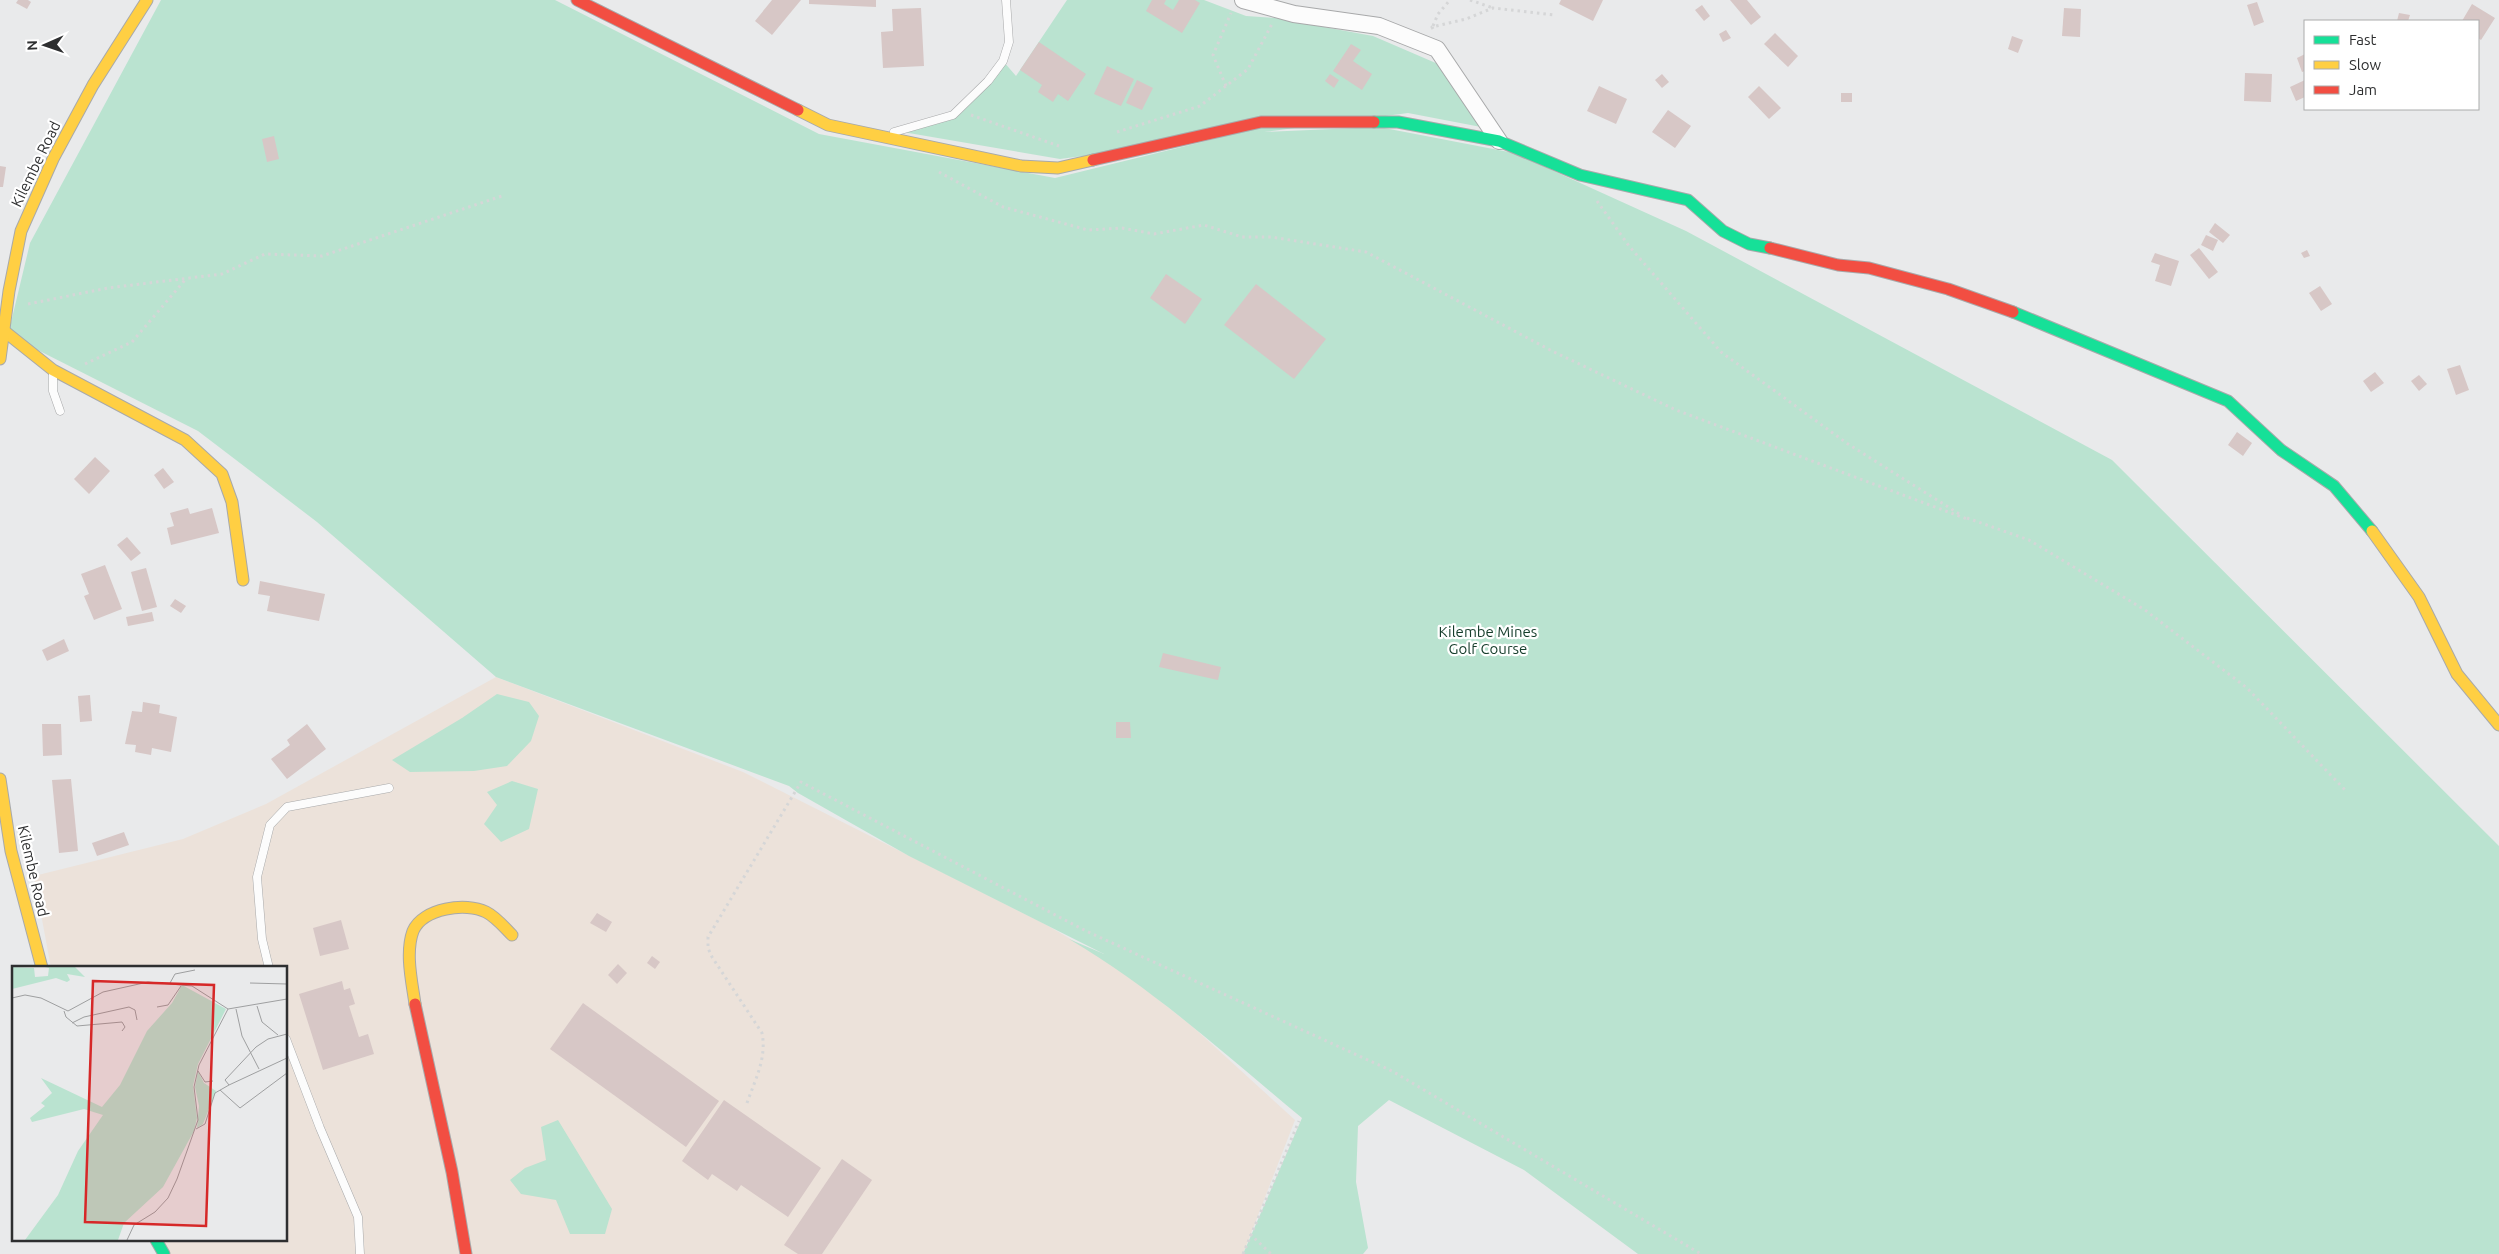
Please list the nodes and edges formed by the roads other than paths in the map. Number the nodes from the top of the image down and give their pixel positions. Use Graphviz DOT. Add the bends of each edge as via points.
graph roads {
  1 [pos="147,0"];
  2 [pos="578,0"];
  3 [pos="1006,0"];
  4 [pos="1238,5"];
  5 [pos="880,136"];
  6 [pos="1499,141"];
  7 [pos="3,330"];
  8 [pos="0,359"];
  9 [pos="57,372"];
  10 [pos="60,411"];
  11 [pos="243,580"];
  12 [pos="2499,725"];
  13 [pos="0,779"];
  14 [pos="389,788"];
  15 [pos="512,935"];
  16 [pos="41,966"];
  17 [pos="269,966"];
  18 [pos="288,1044"];
  19 [pos="157,1242"];
  20 [pos="164,1254"];
  21 [pos="360,1254"];
  22 [pos="466,1254"];
  1 -- 7 [label="street, Kilembe Road" via="52,160 21,231"];
  2 -- 5 [label="street" via="828,125"];
  3 -- 5 [label="lane" via="1009,42 1003,62 988,81 953,115"];
  4 -- 6 [label="street" via="1379,26 1437,50"];
  5 -- 6 [label="street" via="1021,166 1058,168 1261,122 1398,122"];
  6 -- 12 [label="street" via="1580,175 1688,200 1723,231 1749,244 1838,265 1870,268 1948,289 2028,317 2228,401 2281,450 2334,486 2371,530 2419,597 2457,674"];
  7 -- 8 [label="street, Kilembe Road"];
  7 -- 9 [label="street"];
  9 -- 10 [label="lane" via="53,391"];
  9 -- 11 [label="street" via="185,440 222,474 232,502"];
  13 -- 16 [label="street, Kilembe Road" via="11,851"];
  14 -- 17 [label="lane" via="287,807 270,825 258,876 262,939"];
  15 -- 22 [label="street" via="492,914 464,906 430,916 417,924 411,940 414,995"];
  18 -- 21 [label="lane" via="358,1216"];
  19 -- 20 [label="street"];
}
